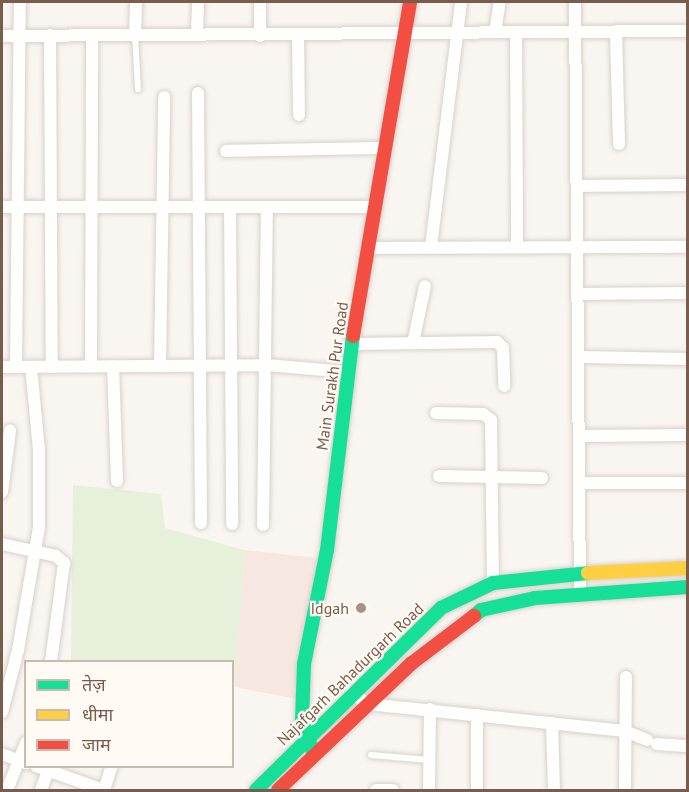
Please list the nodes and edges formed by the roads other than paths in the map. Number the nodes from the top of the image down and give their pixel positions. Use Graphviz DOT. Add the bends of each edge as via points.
graph roads {
  1 [pos="20,2"];
  2 [pos="136,2"];
  3 [pos="198,2"];
  4 [pos="260,2"];
  5 [pos="410,2"];
  6 [pos="461,2"];
  7 [pos="500,2"];
  8 [pos="575,2"];
  9 [pos="577,31"];
  10 [pos="687,31"];
  11 [pos="405,32"];
  12 [pos="457,32"];
  13 [pos="495,32"];
  14 [pos="516,32"];
  15 [pos="616,32"];
  16 [pos="197,34"];
  17 [pos="19,35"];
  18 [pos="50,35"];
  19 [pos="92,35"];
  20 [pos="135,35"];
  21 [pos="298,35"];
  22 [pos="2,36"];
  23 [pos="260,36"];
  24 [pos="138,89"];
  25 [pos="198,93"];
  26 [pos="164,97"];
  27 [pos="299,115"];
  28 [pos="619,144"];
  29 [pos="383,148"];
  30 [pos="226,151"];
  31 [pos="687,185"];
  32 [pos="578,186"];
  33 [pos="2,207"];
  34 [pos="17,207"];
  35 [pos="51,207"];
  36 [pos="92,207"];
  37 [pos="163,207"];
  38 [pos="199,207"];
  39 [pos="230,207"];
  40 [pos="267,207"];
  41 [pos="373,207"];
  42 [pos="517,247"];
  43 [pos="578,247"];
  44 [pos="687,247"];
  45 [pos="368,248"];
  46 [pos="431,248"];
  47 [pos="425,286"];
  48 [pos="687,293"];
  49 [pos="578,294"];
  50 [pos="413,343"];
  51 [pos="353,344"];
  52 [pos="579,357"];
  53 [pos="687,359"];
  54 [pos="230,365"];
  55 [pos="267,365"];
  56 [pos="91,366"];
  57 [pos="113,366"];
  58 [pos="160,366"];
  59 [pos="200,366"];
  60 [pos="2,367"];
  61 [pos="16,367"];
  62 [pos="31,367"];
  63 [pos="52,367"];
  64 [pos="347,372"];
  65 [pos="504,386"];
  66 [pos="436,413"];
  67 [pos="10,431"];
  68 [pos="687,435"];
  69 [pos="579,436"];
  70 [pos="439,476"];
  71 [pos="491,477"];
  72 [pos="542,477"];
  73 [pos="117,481"];
  74 [pos="579,483"];
  75 [pos="687,483"];
  76 [pos="2,492"];
  77 [pos="201,523"];
  78 [pos="232,524"];
  79 [pos="263,525"];
  80 [pos="2,544"];
  81 [pos="35,551"];
  82 [pos="687,568"];
  83 [pos="580,573"];
  84 [pos="493,583"];
  85 [pos="687,587"];
  86 [pos="580,594"];
  87 [pos="51,660"];
  88 [pos="626,677"];
  89 [pos="352,693"];
  90 [pos="368,704"];
  91 [pos="430,709"];
  92 [pos="2,712"];
  93 [pos="477,715"];
  94 [pos="552,723"];
  95 [pos="625,731"];
  96 [pos="307,738"];
  97 [pos="687,746"];
  98 [pos="2,754"];
  99 [pos="314,755"];
  100 [pos="371,755"];
  101 [pos="429,760"];
  102 [pos="22,761"];
  103 [pos="111,768"];
  104 [pos="42,769"];
  105 [pos="7,790"];
  106 [pos="41,790"];
  107 [pos="103,790"];
  108 [pos="256,790"];
  109 [pos="278,790"];
  110 [pos="376,790"];
  111 [pos="393,790"];
  112 [pos="429,790"];
  113 [pos="477,790"];
  114 [pos="554,790"];
  115 [pos="625,790"];
  1 -- 17 [label="street"];
  2 -- 20 [label="street"];
  3 -- 16 [label="street"];
  4 -- 23 [label="street"];
  5 -- 11 [label="main road, Main Surakh Pur Road"];
  6 -- 12 [label="street"];
  7 -- 13 [label="street"];
  8 -- 9 [label="street"];
  9 -- 14 [label="street"];
  9 -- 15 [label="street"];
  9 -- 32 [label="street"];
  10 -- 15 [label="street"];
  11 -- 12 [label="street"];
  11 -- 21 [label="street"];
  11 -- 29 [label="main road, Main Surakh Pur Road"];
  12 -- 13 [label="street"];
  12 -- 46 [label="street"];
  13 -- 14 [label="street"];
  14 -- 42 [label="street"];
  15 -- 28 [label="street"];
  16 -- 20 [label="street"];
  16 -- 23 [label="street"];
  17 -- 18 [label="street"];
  17 -- 22 [label="street"];
  17 -- 34 [label="street"];
  18 -- 19 [label="street"];
  18 -- 35 [label="street"];
  19 -- 20 [label="street"];
  19 -- 36 [label="street"];
  20 -- 24 [label="lane"];
  21 -- 23 [label="street"];
  21 -- 27 [label="street"];
  25 -- 38 [label="street"];
  26 -- 37 [label="street"];
  29 -- 30 [label="street"];
  29 -- 41 [label="main road, Main Surakh Pur Road"];
  31 -- 32 [label="street"];
  32 -- 43 [label="street"];
  33 -- 34 [label="street"];
  34 -- 35 [label="street"];
  34 -- 61 [label="street"];
  35 -- 36 [label="street"];
  35 -- 63 [label="street"];
  36 -- 37 [label="street"];
  36 -- 56 [label="street"];
  37 -- 38 [label="street"];
  37 -- 58 [label="street"];
  38 -- 39 [label="street"];
  38 -- 59 [label="street"];
  39 -- 40 [label="street"];
  39 -- 54 [label="street"];
  40 -- 41 [label="street"];
  40 -- 55 [label="street"];
  41 -- 45 [label="main road, Main Surakh Pur Road"];
  42 -- 43 [label="street"];
  42 -- 46 [label="street"];
  43 -- 44 [label="street"];
  43 -- 49 [label="street"];
  45 -- 46 [label="street"];
  45 -- 51 [label="main road, Main Surakh Pur Road"];
  47 -- 50 [label="street"];
  48 -- 49 [label="street"];
  49 -- 52 [label="street"];
  50 -- 51 [label="street"];
  50 -- 65 [label="street" via="497,342 503,348"];
  51 -- 64 [label="main road, Main Surakh Pur Road"];
  52 -- 53 [label="street"];
  52 -- 69 [label="street"];
  54 -- 55 [label="street"];
  54 -- 59 [label="street"];
  54 -- 78 [label="street"];
  55 -- 64 [label="street"];
  55 -- 79 [label="street"];
  56 -- 57 [label="street"];
  56 -- 63 [label="street"];
  57 -- 58 [label="street"];
  57 -- 73 [label="street"];
  58 -- 59 [label="street"];
  59 -- 77 [label="street"];
  60 -- 61 [label="street"];
  61 -- 62 [label="street"];
  62 -- 63 [label="street"];
  62 -- 81 [label="street" via="40,500"];
  64 -- 96 [label="main road, Main Surakh Pur Road" via="327,550 304,664 301,696"];
  66 -- 71 [label="street" via="488,416"];
  67 -- 76 [label="street"];
  68 -- 69 [label="street"];
  69 -- 74 [label="street"];
  70 -- 71 [label="street"];
  71 -- 72 [label="street"];
  71 -- 84 [label="street"];
  74 -- 75 [label="street"];
  74 -- 83 [label="street"];
  80 -- 81 [label="street"];
  81 -- 87 [label="street" via="56,556 64,563"];
  81 -- 92 [label="street" via="18,650"];
  82 -- 83 [label="main road, Najafgarh Bahadurgarh Road"];
  83 -- 84 [label="main road, Najafgarh Bahadurgarh Road"];
  83 -- 86 [label="street"];
  84 -- 89 [label="main road, Najafgarh Bahadurgarh Road" via="441,608"];
  85 -- 86 [label="main road, Najafgarh Bahadurgarh Road"];
  86 -- 90 [label="main road, Najafgarh Bahadurgarh Road" via="481,610 412,663"];
  88 -- 95 [label="street"];
  89 -- 90 [label="street"];
  89 -- 96 [label="main road, Najafgarh Bahadurgarh Road"];
  90 -- 91 [label="street"];
  90 -- 99 [label="main road, Najafgarh Bahadurgarh Road"];
  91 -- 93 [label="street"];
  91 -- 101 [label="street"];
  93 -- 94 [label="street"];
  93 -- 113 [label="street"];
  94 -- 95 [label="street"];
  94 -- 114 [label="street"];
  95 -- 97 [label="street" via="652,742"];
  95 -- 115 [label="street"];
  96 -- 99 [label="main road, Main Surakh Pur Road"];
  96 -- 108 [label="main road, Najafgarh Bahadurgarh Road"];
  98 -- 102 [label="street"];
  99 -- 109 [label="main road, Najafgarh Bahadurgarh Road"];
  100 -- 101 [label="lane"];
  101 -- 112 [label="street"];
  102 -- 105 [label="street"];
  103 -- 107 [label="street"];
  104 -- 106 [label="street"];
  104 -- 107 [label="street"];
  110 -- 111 [label="street"];
}
